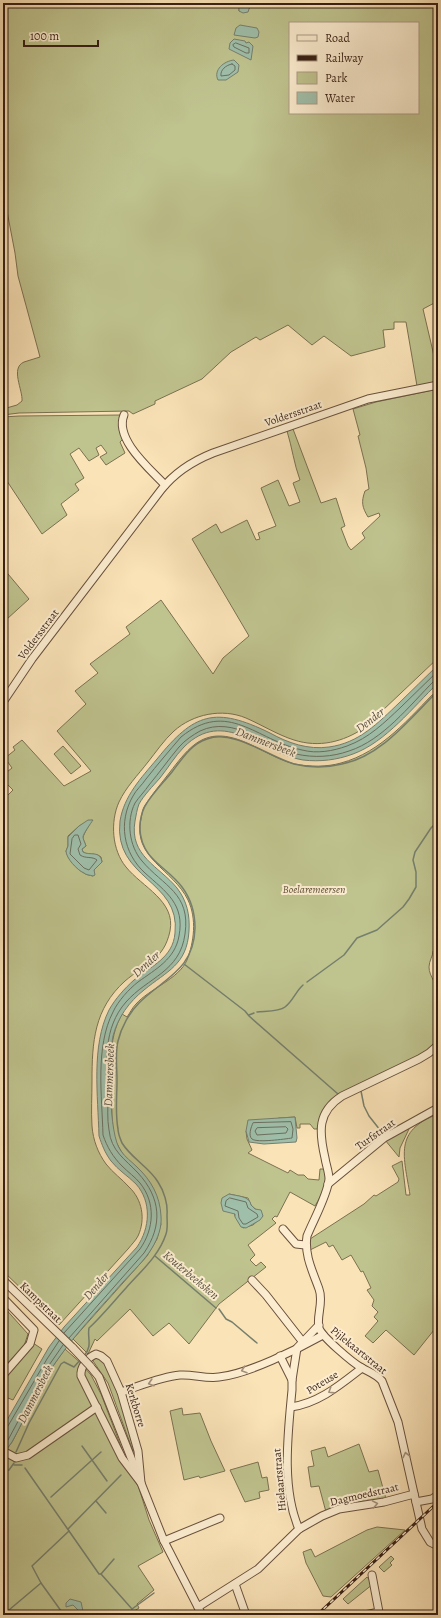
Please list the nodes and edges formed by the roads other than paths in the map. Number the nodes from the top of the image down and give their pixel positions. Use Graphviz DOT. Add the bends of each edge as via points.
graph roads {
  1 [pos="438,385"];
  2 [pos="124,415"];
  3 [pos="165,485"];
  4 [pos="3,702"];
  5 [pos="438,1045"];
  6 [pos="438,1108"];
  7 [pos="328,1184"];
  8 [pos="283,1229"];
  9 [pos="305,1246"];
  10 [pos="3,1280"];
  11 [pos="252,1280"];
  12 [pos="3,1298"];
  13 [pos="319,1325"];
  14 [pos="323,1335"];
  15 [pos="65,1339"];
  16 [pos="302,1341"];
  17 [pos="297,1348"];
  18 [pos="280,1356"];
  19 [pos="362,1368"];
  20 [pos="3,1375"];
  21 [pos="292,1380"];
  22 [pos="121,1392"];
  23 [pos="97,1407"];
  24 [pos="291,1407"];
  25 [pos="3,1452"];
  26 [pos="141,1483"];
  27 [pos="414,1494"];
  28 [pos="438,1495"];
  29 [pos="416,1502"];
  30 [pos="220,1518"];
  31 [pos="299,1529"];
  32 [pos="164,1542"];
  33 [pos="438,1546"];
  34 [pos="372,1575"];
  35 [pos="235,1584"];
  36 [pos="198,1607"];
  37 [pos="380,1614"];
  38 [pos="202,1615"];
  39 [pos="246,1615"];
  40 [pos="365,1615"];
  1 -- 3 [label="street, Voldersstraat" via="368,399 213,453 190,464"];
  2 -- 3 [label="street" via="122,429 126,440"];
  3 -- 4 [label="street, Voldersstraat" via="32,659"];
  5 -- 7 [label="street" via="429,1054 348,1093 326,1111 321,1125"];
  6 -- 7 [label="street, Turfstraat" via="384,1138"];
  7 -- 9 [label="street"];
  8 -- 9 [label="street" via="296,1244"];
  9 -- 13 [label="street, Pijlekaartstraat" via="320,1292"];
  10 -- 15 [label="street, Kampstraat"];
  11 -- 16 [label="street"];
  12 -- 20 [label="street" via="34,1330 30,1344"];
  13 -- 14 [label="street, Pijlekaartstraat"];
  13 -- 16 [label="street, Hielaartstraat"];
  14 -- 17 [label="street, Hielaartstraat"];
  14 -- 19 [label="street, Pijlekaartstraat"];
  15 -- 26 [label="street, Kerkborre, bridge" via="99,1377"];
  16 -- 17 [label="street, Hielaartstraat"];
  17 -- 18 [label="street, Hielaartstraat"];
  17 -- 21 [label="street, Hielaartstraat"];
  18 -- 21 [label="street, Hielaartstraat"];
  18 -- 22 [label="street, one-way" via="256,1367 219,1377 181,1375"];
  19 -- 24 [label="street, Poteuse, one-way" via="332,1391 304,1405"];
  27 -- 19 [label="street, Pijlekaartstraat, one-way" via="394,1409 382,1381 369,1370"];
  21 -- 24 [label="street, Hielaartstraat"];
  22 -- 23 [label="street, Kerkborre" via="107,1361 96,1354 90,1357 81,1372"];
  22 -- 26 [label="street, Kerkborre" via="138,1451"];
  23 -- 25 [label="street" via="28,1456 16,1458"];
  23 -- 26 [label="street, Kerkborre" via="122,1458"];
  24 -- 31 [label="street, Hielaartstraat" via="286,1453 293,1517"];
  26 -- 32 [label="street, Kerkborre"];
  27 -- 29 [label="street, Dagmoedstraat"];
  31 -- 27 [label="street, Dagmoedstraat, one-way" via="339,1509"];
  28 -- 29 [label="street"];
  29 -- 33 [label="street, Dagmoedstraat" via="425,1535 430,1542"];
  30 -- 32 [label="street"];
  31 -- 35 [label="street, Dagmoedstraat" via="258,1570"];
  32 -- 36 [label="street, Kerkborre"];
  34 -- 37 [label="street"];
  35 -- 36 [label="street, Dagmoedstraat"];
  35 -- 39 [label="street"];
  36 -- 38 [label="street, Kerkborre"];
  37 -- 40 [label="street"];
}
